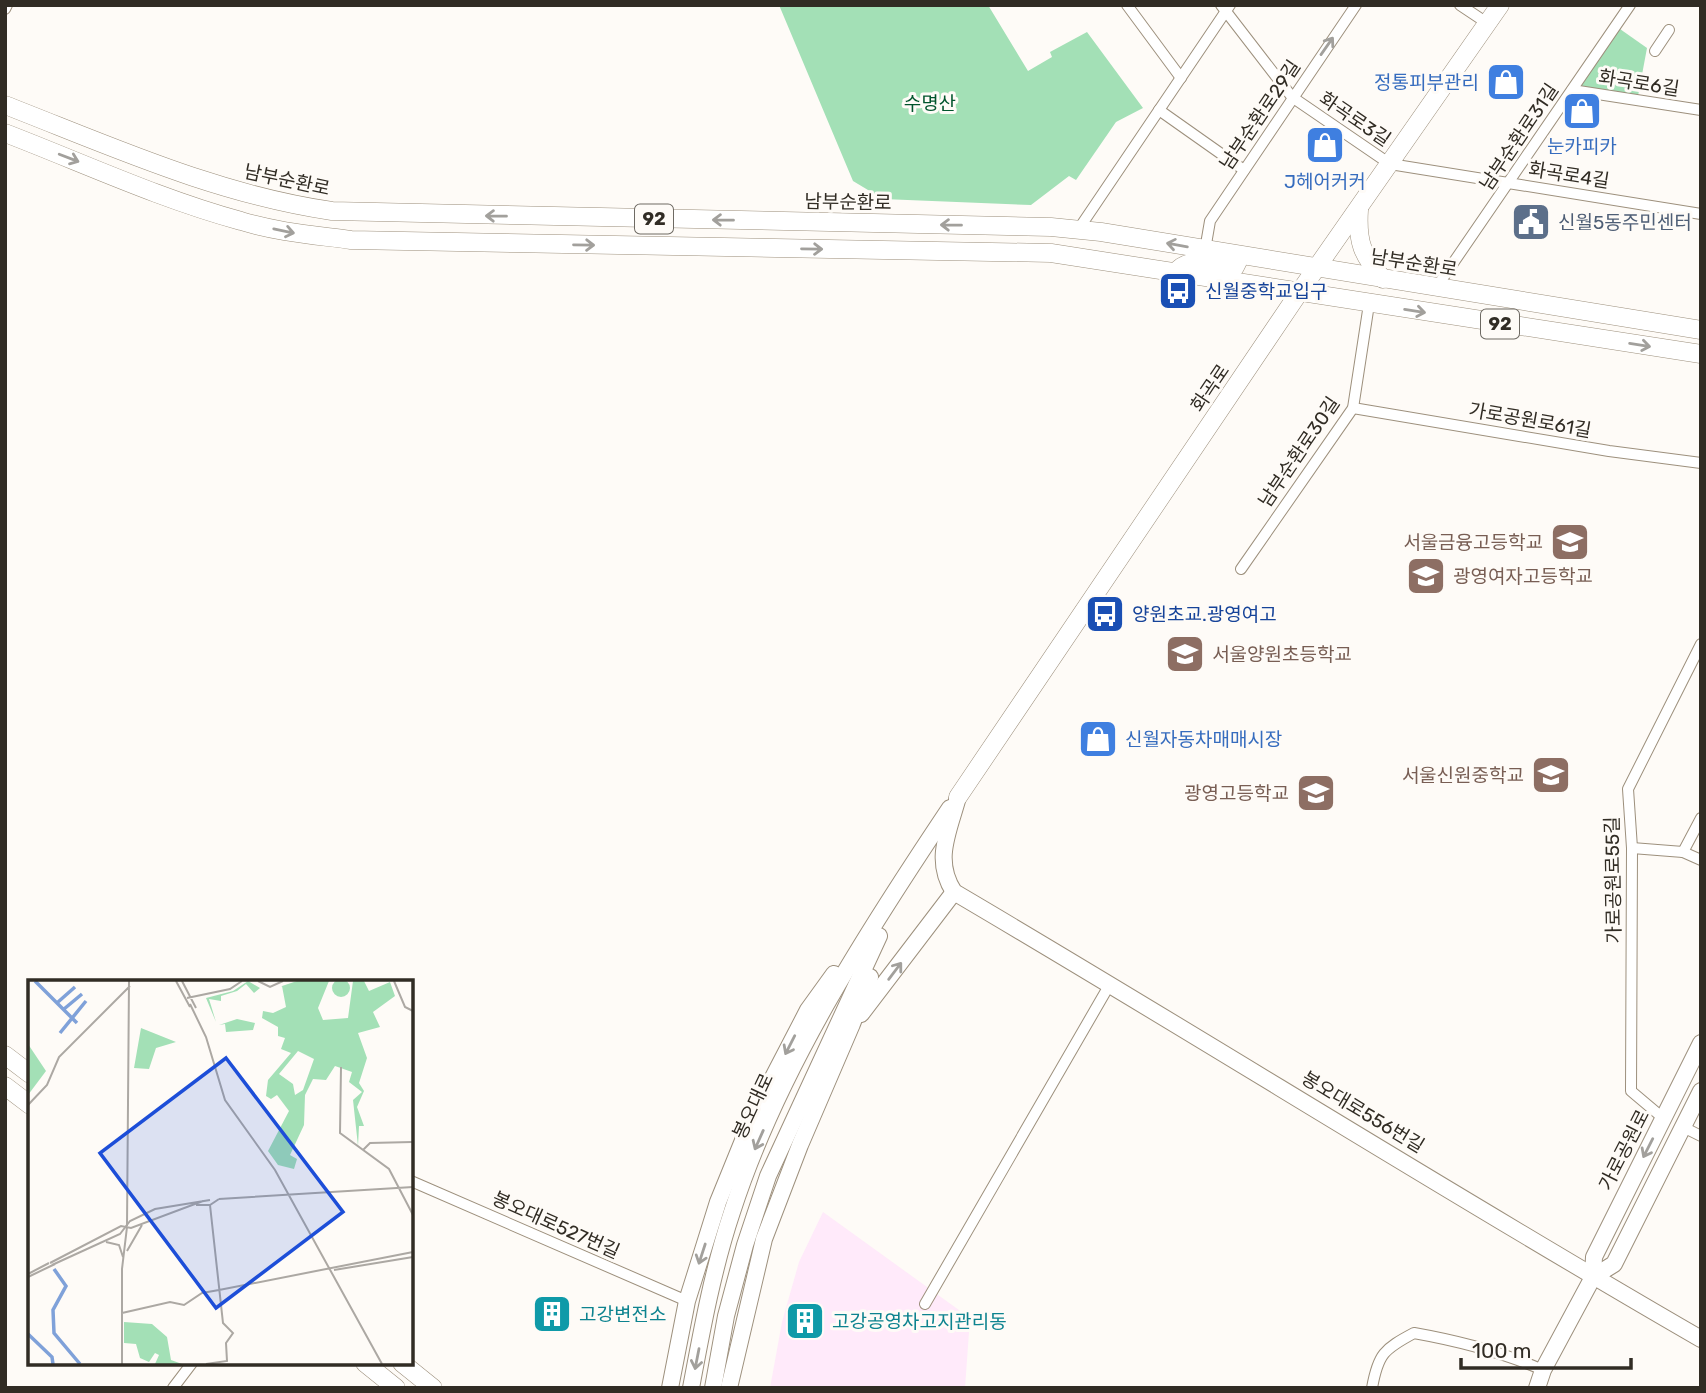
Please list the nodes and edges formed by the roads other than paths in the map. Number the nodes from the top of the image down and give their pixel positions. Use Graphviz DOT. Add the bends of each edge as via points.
graph roads {
  1 [pos="1127,5"];
  2 [pos="1356,5"];
  3 [pos="1460,5"];
  4 [pos="1500,5"];
  5 [pos="1630,5"];
  6 [pos="1226,7"];
  7 [pos="1487,23"];
  8 [pos="1669,30"];
  9 [pos="1655,51"];
  10 [pos="1181,78"];
  11 [pos="1572,90"];
  12 [pos="1292,97"];
  13 [pos="5,105"];
  14 [pos="1159,110"];
  15 [pos="1701,110"];
  16 [pos="5,133"];
  17 [pos="1390,164"];
  18 [pos="1244,170"];
  19 [pos="1509,183"];
  20 [pos="1359,208"];
  21 [pos="1701,214"];
  22 [pos="1078,230"];
  23 [pos="1205,250"];
  24 [pos="1235,255"];
  25 [pos="1317,268"];
  26 [pos="1175,274"];
  27 [pos="1383,279"];
  28 [pos="1409,284"];
  29 [pos="1436,288"];
  30 [pos="1299,293"];
  31 [pos="1373,305"];
  32 [pos="1701,330"];
  33 [pos="1701,354"];
  34 [pos="1353,408"];
  35 [pos="1701,463"];
  36 [pos="1241,569"];
  37 [pos="1701,644"];
  38 [pos="958,797"];
  39 [pos="1701,818"];
  40 [pos="1632,848"];
  41 [pos="1684,852"];
  42 [pos="1701,860"];
  43 [pos="911,867"];
  44 [pos="954,892"];
  45 [pos="1110,984"];
  46 [pos="852,1024"];
  47 [pos="1701,1043"];
  48 [pos="5,1055"];
  49 [pos="28,1072"];
  50 [pos="5,1086"];
  51 [pos="1701,1091"];
  52 [pos="28,1103"];
  53 [pos="1663,1118"];
  54 [pos="1683,1127"];
  55 [pos="1701,1136"];
  56 [pos="413,1182"];
  57 [pos="1593,1277"];
  58 [pos="687,1301"];
  59 [pos="925,1304"];
  60 [pos="1701,1339"];
  61 [pos="190,1365"];
  62 [pos="367,1365"];
  63 [pos="404,1365"];
  64 [pos="1543,1370"];
  65 [pos="173,1388"];
  66 [pos="396,1388"];
  67 [pos="433,1388"];
  68 [pos="670,1388"];
  69 [pos="691,1388"];
  70 [pos="713,1388"];
  71 [pos="729,1388"];
  72 [pos="1372,1388"];
  73 [pos="1537,1388"];
  1 -- 10 [label="street"];
  12 -- 2 [label="street, 남부순환로29길, one-way"];
  3 -- 7 [label="street"];
  4 -- 7 [label="main road, 화곡로"];
  5 -- 11 [label="street, 남부순환로31길"];
  6 -- 10 [label="street"];
  6 -- 12 [label="street, 화곡로3길"];
  7 -- 17 [label="main road, 화곡로"];
  8 -- 9 [label="street"];
  10 -- 14 [label="street"];
  11 -- 15 [label="street, 화곡로6길"];
  11 -- 19 [label="street, 남부순환로31길"];
  12 -- 17 [label="street, 화곡로3길"];
  12 -- 18 [label="street, 남부순환로29길"];
  22 -- 13 [label="main road, 남부순환로 / 92, one-way" via="332,211 252,196 185,176"];
  14 -- 18 [label="street"];
  14 -- 22 [label="street"];
  16 -- 26 [label="main road, 92, one-way" via="242,222 351,240 1051,253"];
  17 -- 19 [label="street, 화곡로4길"];
  17 -- 20 [label="main road, 화곡로"];
  18 -- 23 [label="street, 남부순환로29길" via="1210,221"];
  19 -- 21 [label="street, 화곡로4길"];
  19 -- 29 [label="street, 남부순환로31길"];
  20 -- 25 [label="main road, 화곡로"];
  20 -- 27 [label="main road" via="1359,241 1369,264"];
  23 -- 22 [label="main road, 남부순환로 / 92, one-way"];
  23 -- 24 [label="main road, 남부순환로 / 92"];
  24 -- 25 [label="main road, 남부순환로 / 92"];
  24 -- 26 [label="main road" via="1235,267 1200,262 1187,264"];
  25 -- 27 [label="main road, 남부순환로 / 92"];
  25 -- 30 [label="main road, 화곡로"];
  26 -- 30 [label="main road, 92"];
  27 -- 28 [label="main road, 남부순환로 / 92"];
  28 -- 29 [label="main road, 남부순환로 / 92"];
  28 -- 31 [label="main road" via="1404,290 1372,288 1368,293"];
  29 -- 32 [label="main road, 남부순환로 / 92"];
  30 -- 31 [label="main road, 92"];
  30 -- 38 [label="main road, 화곡로"];
  31 -- 33 [label="main road, 92, one-way"];
  31 -- 34 [label="street, 남부순환로30길"];
  34 -- 35 [label="street, 가로공원로61길"];
  34 -- 36 [label="street, 남부순환로30길"];
  37 -- 40 [label="street, 가로공원로55길" via="1628,789"];
  38 -- 43 [label="street, 봉오대로"];
  38 -- 44 [label="street" via="942,866"];
  39 -- 41 [label="street"];
  40 -- 41 [label="street"];
  40 -- 53 [label="street, 가로공원로55길" via="1632,1091"];
  41 -- 42 [label="street"];
  43 -- 46 [label="street"];
  43 -- 58 [label="street, one-way" via="808,1010 759,1104 718,1202"];
  43 -- 69 [label="street, 봉오대로, one-way" via="819,1017 758,1142 731,1213"];
  43 -- 70 [label="street, 봉오대로" via="768,1176 726,1316"];
  44 -- 45 [label="street, 봉오대로556번길"];
  46 -- 44 [label="street, one-way"];
  45 -- 57 [label="street, 봉오대로556번길"];
  45 -- 59 [label="street"];
  46 -- 71 [label="street" via="764,1239"];
  47 -- 53 [label="street, 가로공원로"];
  48 -- 49 [label="main road"];
  50 -- 52 [label="main road"];
  51 -- 54 [label="street, 가로공원로"];
  53 -- 57 [label="street, 가로공원로, one-way" via="1594,1257"];
  54 -- 55 [label="street"];
  54 -- 57 [label="street, 가로공원로" via="1614,1264"];
  56 -- 58 [label="street, 봉오대로527번길"];
  57 -- 60 [label="street, 봉오대로556번길"];
  57 -- 64 [label="street, 가로공원로"];
  58 -- 68 [label="street"];
  61 -- 65 [label="street"];
  62 -- 66 [label="main road"];
  63 -- 67 [label="main road"];
  64 -- 72 [label="street" via="1487,1349 1413,1333 1391,1345 1378,1360"];
  64 -- 73 [label="street, 가로공원로"];
}
